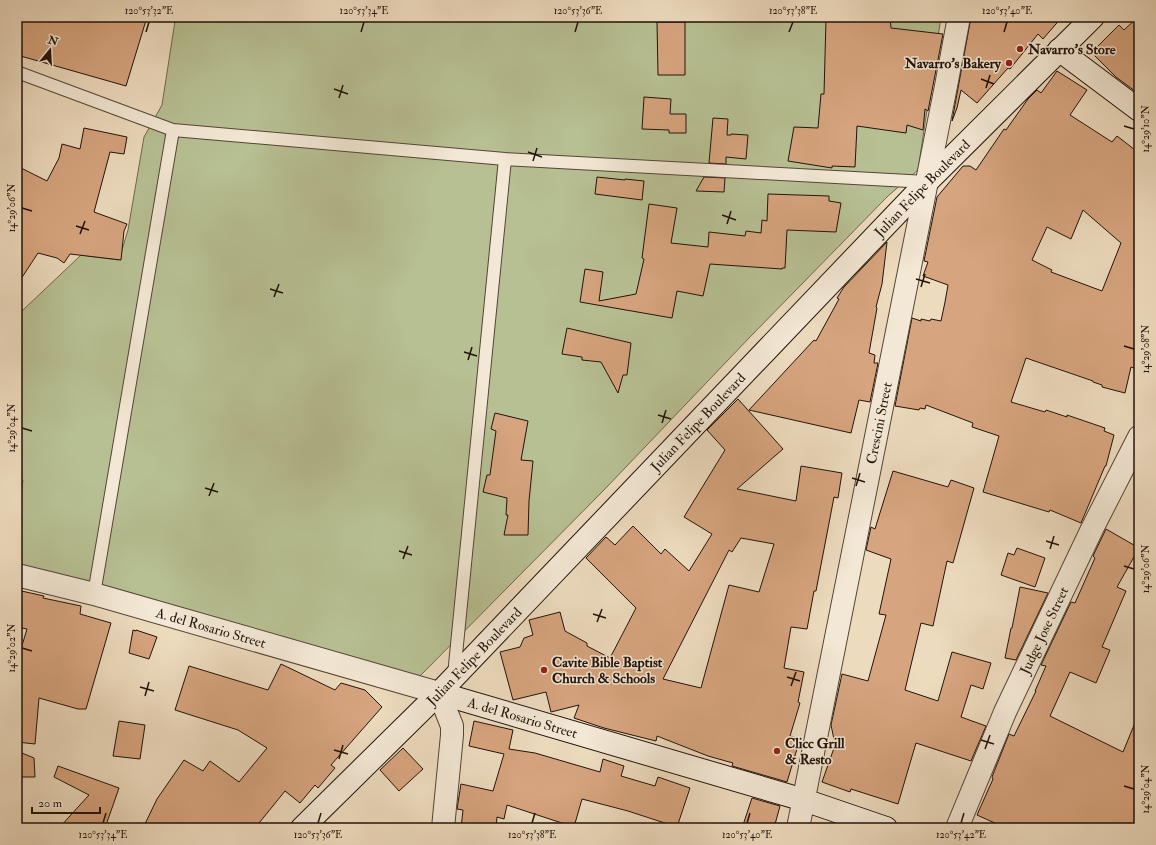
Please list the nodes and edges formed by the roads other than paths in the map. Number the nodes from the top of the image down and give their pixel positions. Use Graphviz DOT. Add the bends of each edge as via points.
graph roads {
  1 [pos="959,17"];
  2 [pos="1093,17"];
  3 [pos="1059,50"];
  4 [pos="17,72"];
  5 [pos="1139,110"];
  6 [pos="173,130"];
  7 [pos="505,159"];
  8 [pos="927,182"];
  9 [pos="1139,437"];
  10 [pos="17,575"];
  11 [pos="94,594"];
  12 [pos="454,677"];
  13 [pos="439,693"];
  14 [pos="804,800"];
  15 [pos="302,828"];
  16 [pos="443,828"];
  17 [pos="798,828"];
  18 [pos="886,828"];
  19 [pos="957,828"];
  1 -- 8 [label="street, Crescini Street"];
  2 -- 3 [label="street, Julian Felipe Boulevard"];
  3 -- 5 [label="street"];
  3 -- 8 [label="street, Julian Felipe Boulevard"];
  4 -- 6 [label="lane"];
  6 -- 7 [label="lane"];
  6 -- 11 [label="lane"];
  7 -- 8 [label="lane"];
  7 -- 12 [label="lane"];
  8 -- 12 [label="street, Julian Felipe Boulevard"];
  8 -- 14 [label="street, Crescini Street"];
  9 -- 19 [label="street, Judge Jose Street" via="1005,712"];
  10 -- 11 [label="street, A. del Rosario Street"];
  11 -- 13 [label="street, A. del Rosario Street"];
  12 -- 13 [label="street, Julian Felipe Boulevard"];
  13 -- 14 [label="street, A. del Rosario Street"];
  13 -- 15 [label="street, Julian Felipe Boulevard"];
  13 -- 16 [label="street" via="452,726"];
  14 -- 17 [label="street, Crescini Street"];
  14 -- 18 [label="street, A. del Rosario Street"];
}
